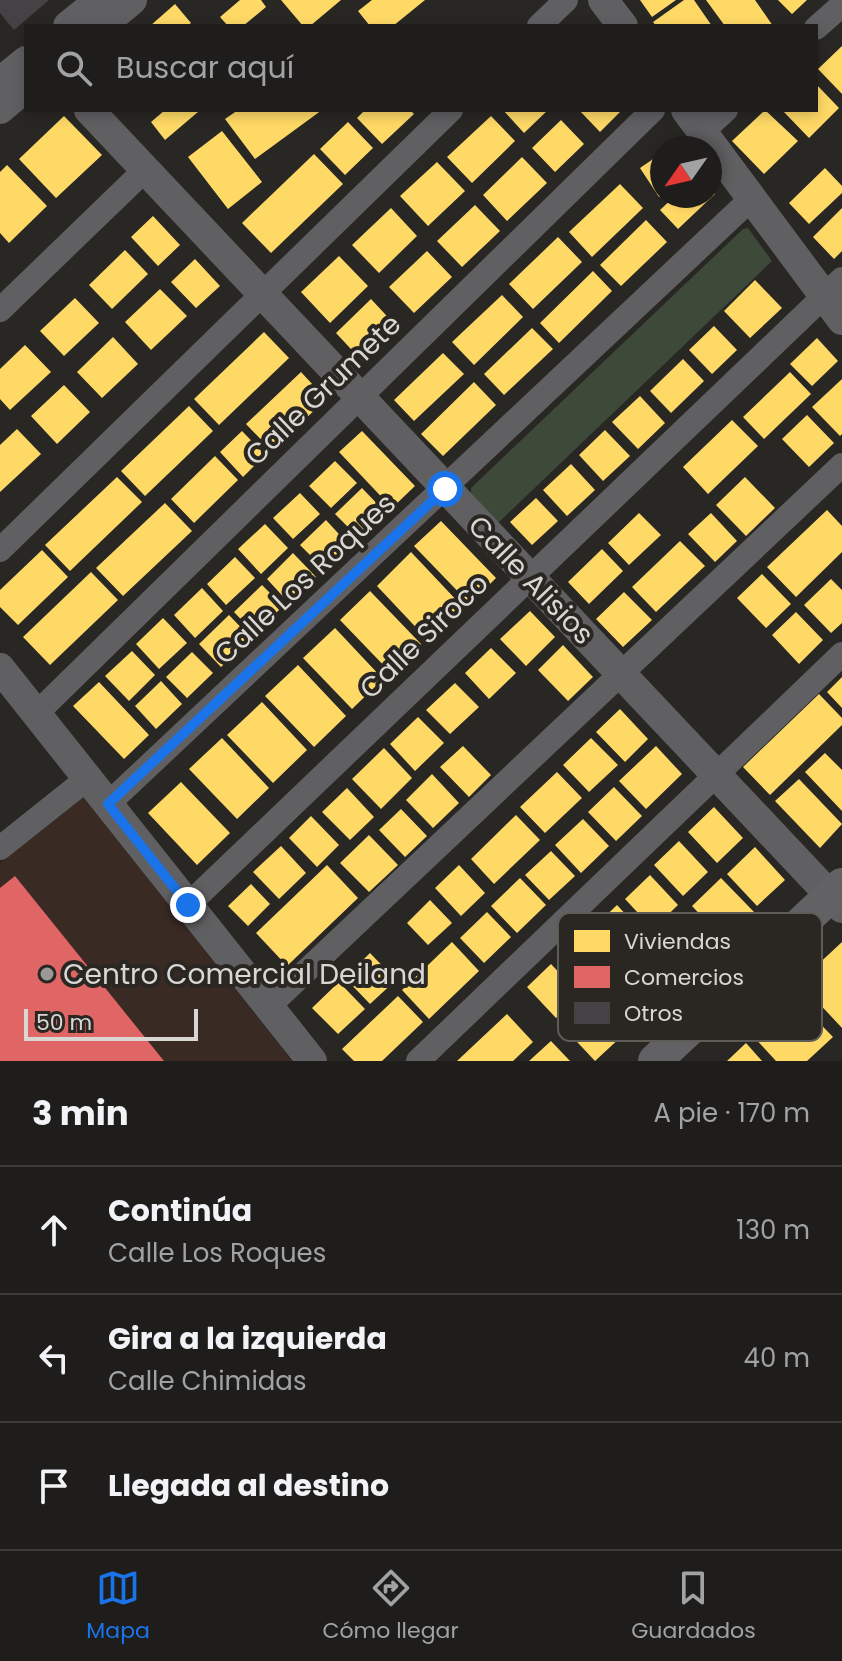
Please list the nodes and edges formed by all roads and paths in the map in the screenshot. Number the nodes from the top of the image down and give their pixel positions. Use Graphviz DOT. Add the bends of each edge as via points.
graph roads {
  1 [pos="100,0"];
  2 [pos="132,0"];
  3 [pos="566,0"];
  4 [pos="603,0"];
  5 [pos="842,5"];
  6 [pos="70,24"];
  7 [pos="103,24"];
  8 [pos="541,24"];
  9 [pos="621,24"];
  10 [pos="818,26"];
  11 [pos="24,63"];
  12 [pos="0,82"];
  13 [pos="24,89"];
  14 [pos="0,109"];
  15 [pos="91,112"];
  16 [pos="449,112"];
  17 [pos="651,112"];
  18 [pos="720,112"];
  19 [pos="694,121"];
  20 [pos="147,168"];
  21 [pos="752,198"];
  22 [pos="833,288"];
  23 [pos="262,292"];
  24 [pos="0,310"];
  25 [pos="842,320"];
  26 [pos="359,396"];
  27 [pos="842,465"];
  28 [pos="445,489"];
  29 [pos="0,550"];
  30 [pos="528,578"];
  31 [pos="842,654"];
  32 [pos="0,668"];
  33 [pos="619,673"];
  34 [pos="36,714"];
  35 [pos="715,775"];
  36 [pos="88,778"];
  37 [pos="108,804"];
  38 [pos="0,848"];
  39 [pos="838,897"];
  40 [pos="188,905"];
  41 [pos="572,913"];
  42 [pos="820,913"];
  43 [pos="558,926"];
  44 [pos="269,1006"];
  45 [pos="677,1041"];
  46 [pos="312,1061"];
  47 [pos="418,1061"];
  48 [pos="655,1061"];
  1 -- 6 [label="street"];
  2 -- 7 [label="street"];
  3 -- 8 [label="street"];
  4 -- 9 [label="street"];
  5 -- 10 [label="street"];
  11 -- 12 [label="street"];
  13 -- 14 [label="street"];
  15 -- 20 [label="street, Calle Alisios"];
  16 -- 23 [label="street"];
  17 -- 26 [label="street, Calle Grumete"];
  18 -- 19 [label="street"];
  19 -- 21 [label="street"];
  20 -- 23 [label="street, Calle Alisios"];
  20 -- 24 [label="street"];
  21 -- 22 [label="street"];
  21 -- 28 [label="street, Calle Los Roques"];
  22 -- 25 [label="street"];
  22 -- 30 [label="street, Calle Siroco"];
  23 -- 26 [label="street, Calle Alisios"];
  23 -- 29 [label="street"];
  26 -- 28 [label="street, Calle Alisios"];
  26 -- 34 [label="street, Calle Grumete"];
  27 -- 33 [label="street"];
  28 -- 30 [label="street, Calle Alisios"];
  28 -- 37 [label="street, Calle Los Roques"];
  30 -- 33 [label="street, Calle Alisios"];
  30 -- 40 [label="street, Calle Siroco"];
  31 -- 35 [label="street"];
  32 -- 34 [label="street"];
  33 -- 35 [label="street, Calle Alisios"];
  33 -- 44 [label="street"];
  34 -- 36 [label="street"];
  35 -- 39 [label="street, Calle Alisios"];
  35 -- 41 [label="street"];
  36 -- 37 [label="street"];
  36 -- 38 [label="street"];
  37 -- 40 [label="street"];
  39 -- 42 [label="main road"];
  40 -- 44 [label="street"];
  43 -- 47 [label="street"];
  44 -- 46 [label="street"];
  45 -- 48 [label="main road"];
}
